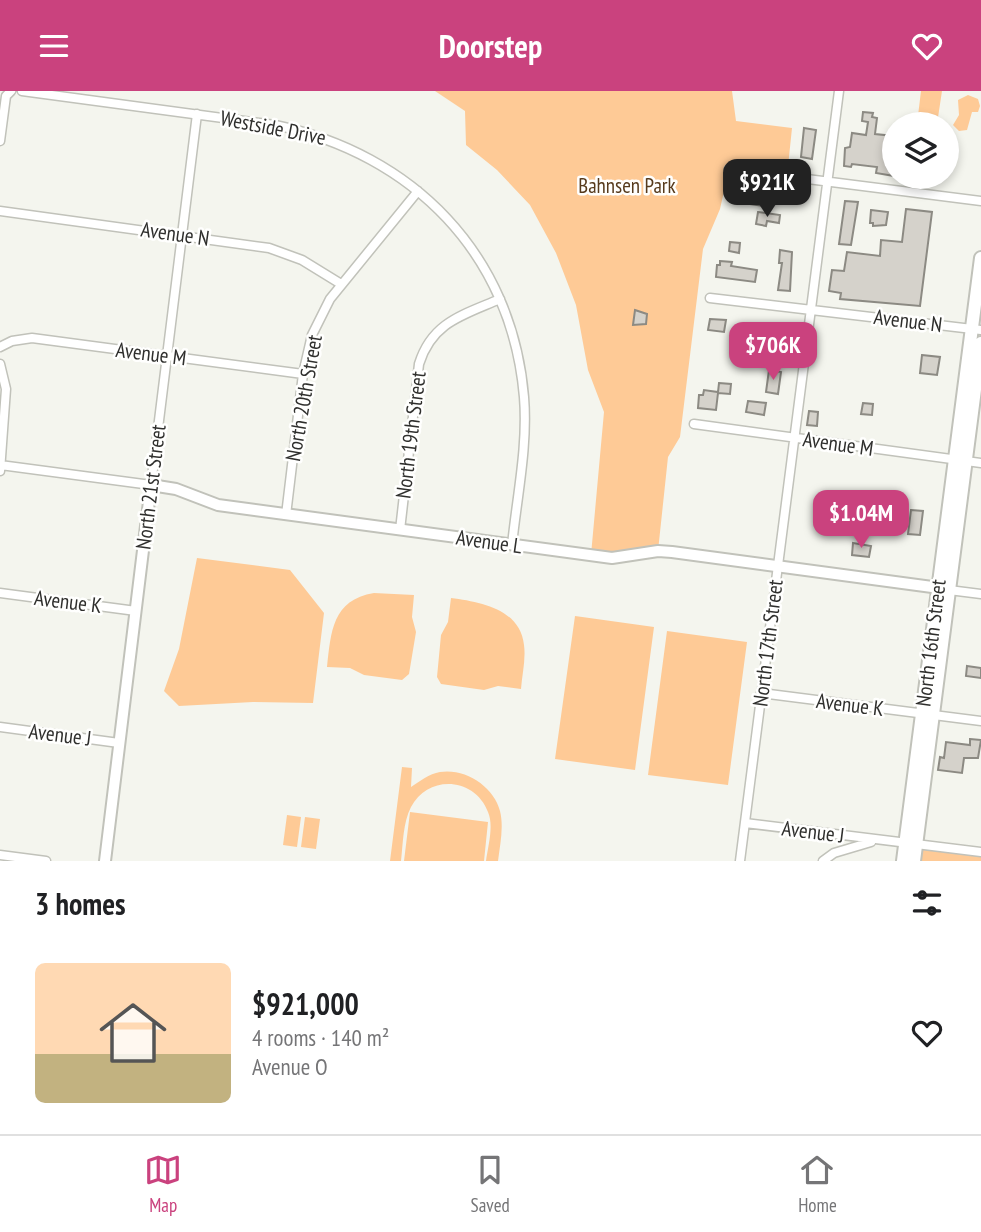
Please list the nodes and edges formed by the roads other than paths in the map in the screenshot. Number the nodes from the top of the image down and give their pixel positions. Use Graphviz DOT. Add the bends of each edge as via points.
graph roads {
  1 [pos="22,91"];
  2 [pos="839,91"];
  3 [pos="10,92"];
  4 [pos="197,114"];
  5 [pos="0,141"];
  6 [pos="729,169"];
  7 [pos="828,181"];
  8 [pos="418,191"];
  9 [pos="981,201"];
  10 [pos="0,211"];
  11 [pos="182,235"];
  12 [pos="981,258"];
  13 [pos="341,284"];
  14 [pos="710,298"];
  15 [pos="500,299"];
  16 [pos="811,309"];
  17 [pos="976,330"];
  18 [pos="981,343"];
  19 [pos="0,347"];
  20 [pos="166,356"];
  21 [pos="0,364"];
  22 [pos="303,374"];
  23 [pos="694,424"];
  24 [pos="795,437"];
  25 [pos="960,460"];
  26 [pos="981,463"];
  27 [pos="0,465"];
  28 [pos="0,471"];
  29 [pos="151,485"];
  30 [pos="286,515"];
  31 [pos="400,530"];
  32 [pos="512,545"];
  33 [pos="777,566"];
  34 [pos="944,589"];
  35 [pos="0,593"];
  36 [pos="981,594"];
  37 [pos="136,611"];
  38 [pos="761,693"];
  39 [pos="927,715"];
  40 [pos="981,721"];
  41 [pos="0,727"];
  42 [pos="120,743"];
  43 [pos="745,823"];
  44 [pos="881,840"];
  45 [pos="911,844"];
  46 [pos="981,852"];
  47 [pos="0,855"];
  48 [pos="46,861"];
  49 [pos="105,861"];
  50 [pos="740,861"];
  51 [pos="823,861"];
  52 [pos="903,861"];
  53 [pos="914,861"];
  1 -- 4 [label="street, Westside Drive"];
  2 -- 7 [label="street, North 17th Street"];
  3 -- 5 [label="street"];
  4 -- 8 [label="street, Westside Drive" via="275,125 330,139 388,167"];
  4 -- 11 [label="street, North 21st Street"];
  6 -- 7 [label="street"];
  7 -- 9 [label="street"];
  7 -- 16 [label="street, North 17th Street"];
  8 -- 13 [label="street, North 20th Street"];
  8 -- 15 [label="street, Westside Drive" via="471,247"];
  10 -- 11 [label="street, Avenue N"];
  11 -- 13 [label="street, Avenue N" via="277,250"];
  11 -- 20 [label="street, North 21st Street"];
  12 -- 17 [label="main road, North 16th Street"];
  13 -- 22 [label="street, North 20th Street" via="319,319"];
  14 -- 16 [label="street, Avenue N"];
  15 -- 31 [label="street, North 19th Street" via="442,327 423,352"];
  15 -- 32 [label="street, Westside Drive" via="517,350 524,400"];
  16 -- 17 [label="street, Avenue N"];
  16 -- 24 [label="street, North 17th Street"];
  17 -- 25 [label="main road, North 16th Street"];
  18 -- 25 [label="main road, North 16th Street"];
  19 -- 20 [label="street, Avenue M" via="32,338"];
  20 -- 22 [label="street, Avenue M"];
  20 -- 29 [label="street, North 21st Street"];
  21 -- 27 [label="street" via="6,389"];
  22 -- 30 [label="street, North 20th Street"];
  23 -- 24 [label="street, Avenue M"];
  24 -- 25 [label="street, Avenue M"];
  24 -- 33 [label="street, North 17th Street"];
  25 -- 26 [label="street, Avenue M"];
  25 -- 34 [label="main road, North 16th Street"];
  27 -- 28 [label="street"];
  27 -- 29 [label="street, Avenue L"];
  29 -- 30 [label="street, Avenue L" via="218,505"];
  29 -- 37 [label="street, North 21st Street"];
  30 -- 31 [label="street, Avenue L"];
  31 -- 32 [label="street, Avenue L"];
  32 -- 33 [label="street, Avenue L" via="612,558 672,552"];
  33 -- 34 [label="street, Avenue L"];
  33 -- 38 [label="street, North 17th Street"];
  34 -- 36 [label="street, Avenue L"];
  34 -- 39 [label="main road, North 16th Street"];
  35 -- 37 [label="street, Avenue K"];
  37 -- 42 [label="street, North 21st Street"];
  38 -- 39 [label="street, Avenue K"];
  38 -- 43 [label="street, North 17th Street"];
  39 -- 40 [label="street, Avenue K"];
  39 -- 45 [label="main road, North 16th Street"];
  41 -- 42 [label="street, Avenue J"];
  42 -- 49 [label="street, North 21st Street"];
  43 -- 44 [label="street, Avenue J"];
  43 -- 50 [label="street, North 17th Street"];
  44 -- 45 [label="street, Avenue J"];
  44 -- 51 [label="street, Avenue J" via="834,853"];
  45 -- 46 [label="street, Avenue J"];
  45 -- 52 [label="main road, North 16th Street"];
  45 -- 53 [label="main road, North 16th Street"];
  47 -- 48 [label="street"];
}
